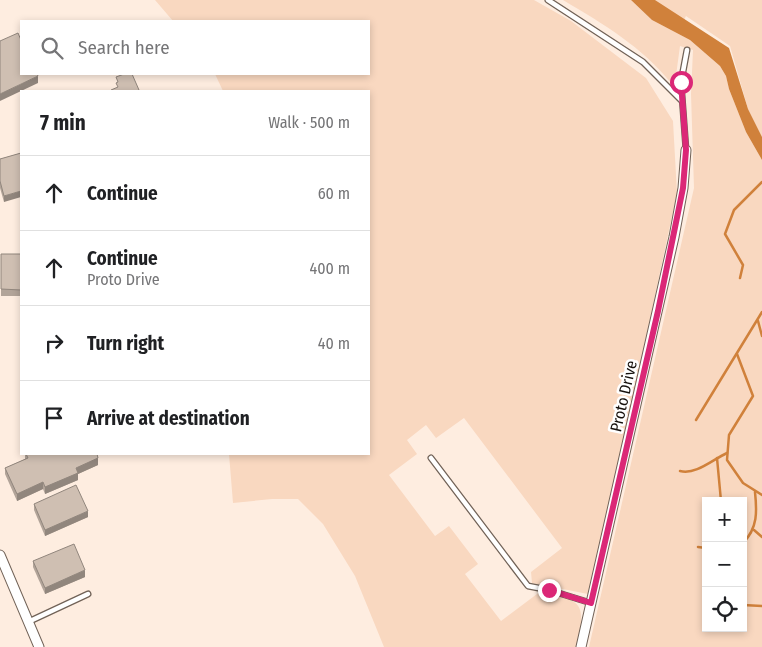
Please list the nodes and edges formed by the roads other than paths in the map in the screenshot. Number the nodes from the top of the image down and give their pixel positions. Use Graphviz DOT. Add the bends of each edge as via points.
graph roads {
  1 [pos="548,0"];
  2 [pos="687,50"];
  3 [pos="681,100"];
  4 [pos="686,150"];
  5 [pos="431,458"];
  6 [pos="0,555"];
  7 [pos="88,594"];
  8 [pos="591,603"];
  9 [pos="28,622"];
  10 [pos="38,647"];
  11 [pos="581,647"];
  1 -- 3 [label="lane" via="643,62"];
  2 -- 3 [label="lane"];
  3 -- 4 [label="lane"];
  4 -- 8 [label="street, Proto Drive" via="683,188 670,256"];
  5 -- 8 [label="lane" via="528,586"];
  6 -- 9 [label="street"];
  7 -- 9 [label="lane"];
  8 -- 11 [label="street, Proto Drive"];
  9 -- 10 [label="street"];
}
